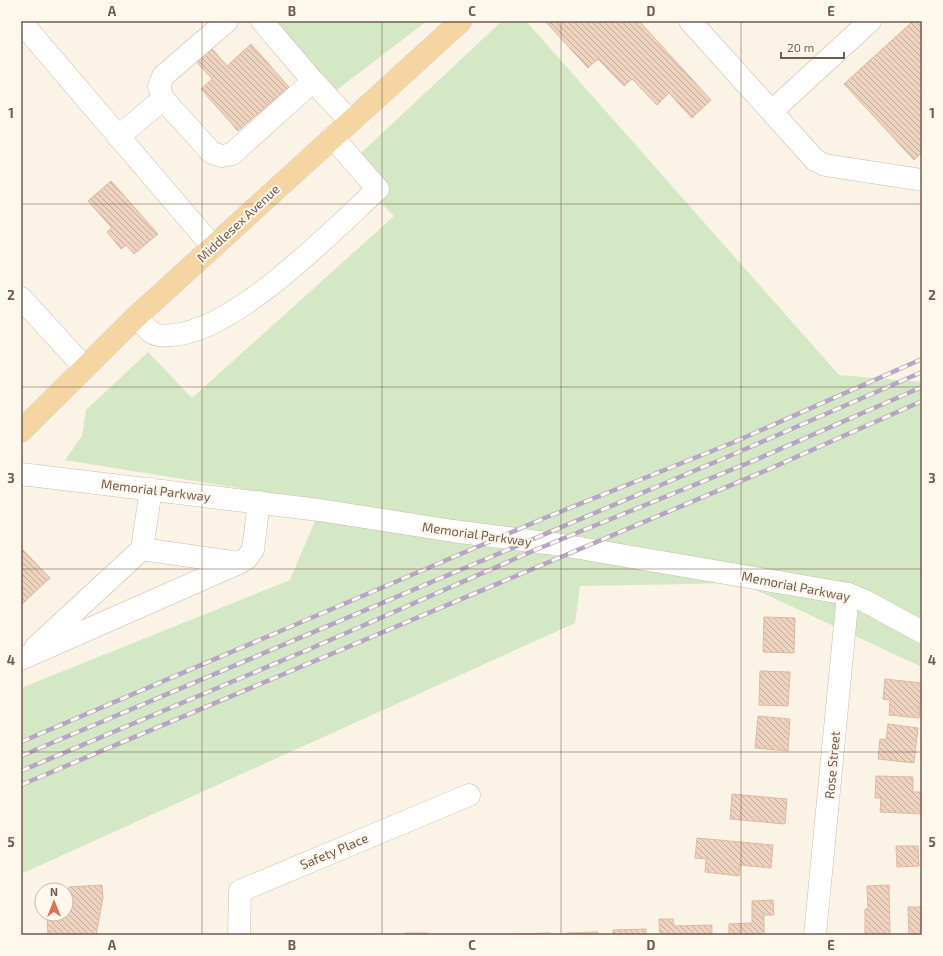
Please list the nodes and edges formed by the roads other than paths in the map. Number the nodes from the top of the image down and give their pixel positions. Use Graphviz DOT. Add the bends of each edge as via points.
graph roads {
  1 [pos="227,21"];
  2 [pos="262,21"];
  3 [pos="461,21"];
  4 [pos="690,21"];
  5 [pos="870,21"];
  6 [pos="21,22"];
  7 [pos="313,81"];
  8 [pos="163,99"];
  9 [pos="772,111"];
  10 [pos="350,120"];
  11 [pos="118,137"];
  12 [pos="332,137"];
  13 [pos="922,180"];
  14 [pos="213,247"];
  15 [pos="21,298"];
  16 [pos="137,316"];
  17 [pos="85,368"];
  18 [pos="21,431"];
  19 [pos="21,474"];
  20 [pos="151,489"];
  21 [pos="259,502"];
  22 [pos="142,549"];
  23 [pos="239,563"];
  24 [pos="848,594"];
  25 [pos="922,632"];
  26 [pos="22,659"];
  27 [pos="469,795"];
  28 [pos="239,935"];
  29 [pos="815,935"];
  1 -- 8 [label="street" via="163,76 159,87"];
  2 -- 7 [label="street"];
  3 -- 10 [label="main road, Middlesex Avenue"];
  4 -- 9 [label="street"];
  5 -- 9 [label="street"];
  6 -- 11 [label="street"];
  7 -- 8 [label="street" via="232,154 222,156 212,153"];
  7 -- 10 [label="street"];
  8 -- 11 [label="street"];
  9 -- 13 [label="street" via="815,160 825,165"];
  10 -- 12 [label="main road, Middlesex Avenue"];
  11 -- 14 [label="street"];
  12 -- 14 [label="main road, Middlesex Avenue"];
  12 -- 16 [label="street" via="378,188 290,270 225,316 187,333 165,336 152,333"];
  14 -- 16 [label="main road, Middlesex Avenue"];
  15 -- 17 [label="street"];
  16 -- 17 [label="main road, Middlesex Avenue"];
  17 -- 18 [label="main road, Middlesex Avenue"];
  19 -- 20 [label="street, Memorial Parkway"];
  20 -- 21 [label="street, Memorial Parkway"];
  20 -- 22 [label="street"];
  21 -- 23 [label="street" via="253,550"];
  21 -- 24 [label="street, Memorial Parkway" via="562,546"];
  22 -- 23 [label="street"];
  22 -- 26 [label="street"];
  23 -- 26 [label="street"];
  24 -- 25 [label="street, Memorial Parkway"];
  24 -- 29 [label="street, Rose Street"];
  27 -- 28 [label="street, Safety Place" via="240,891"];
}
